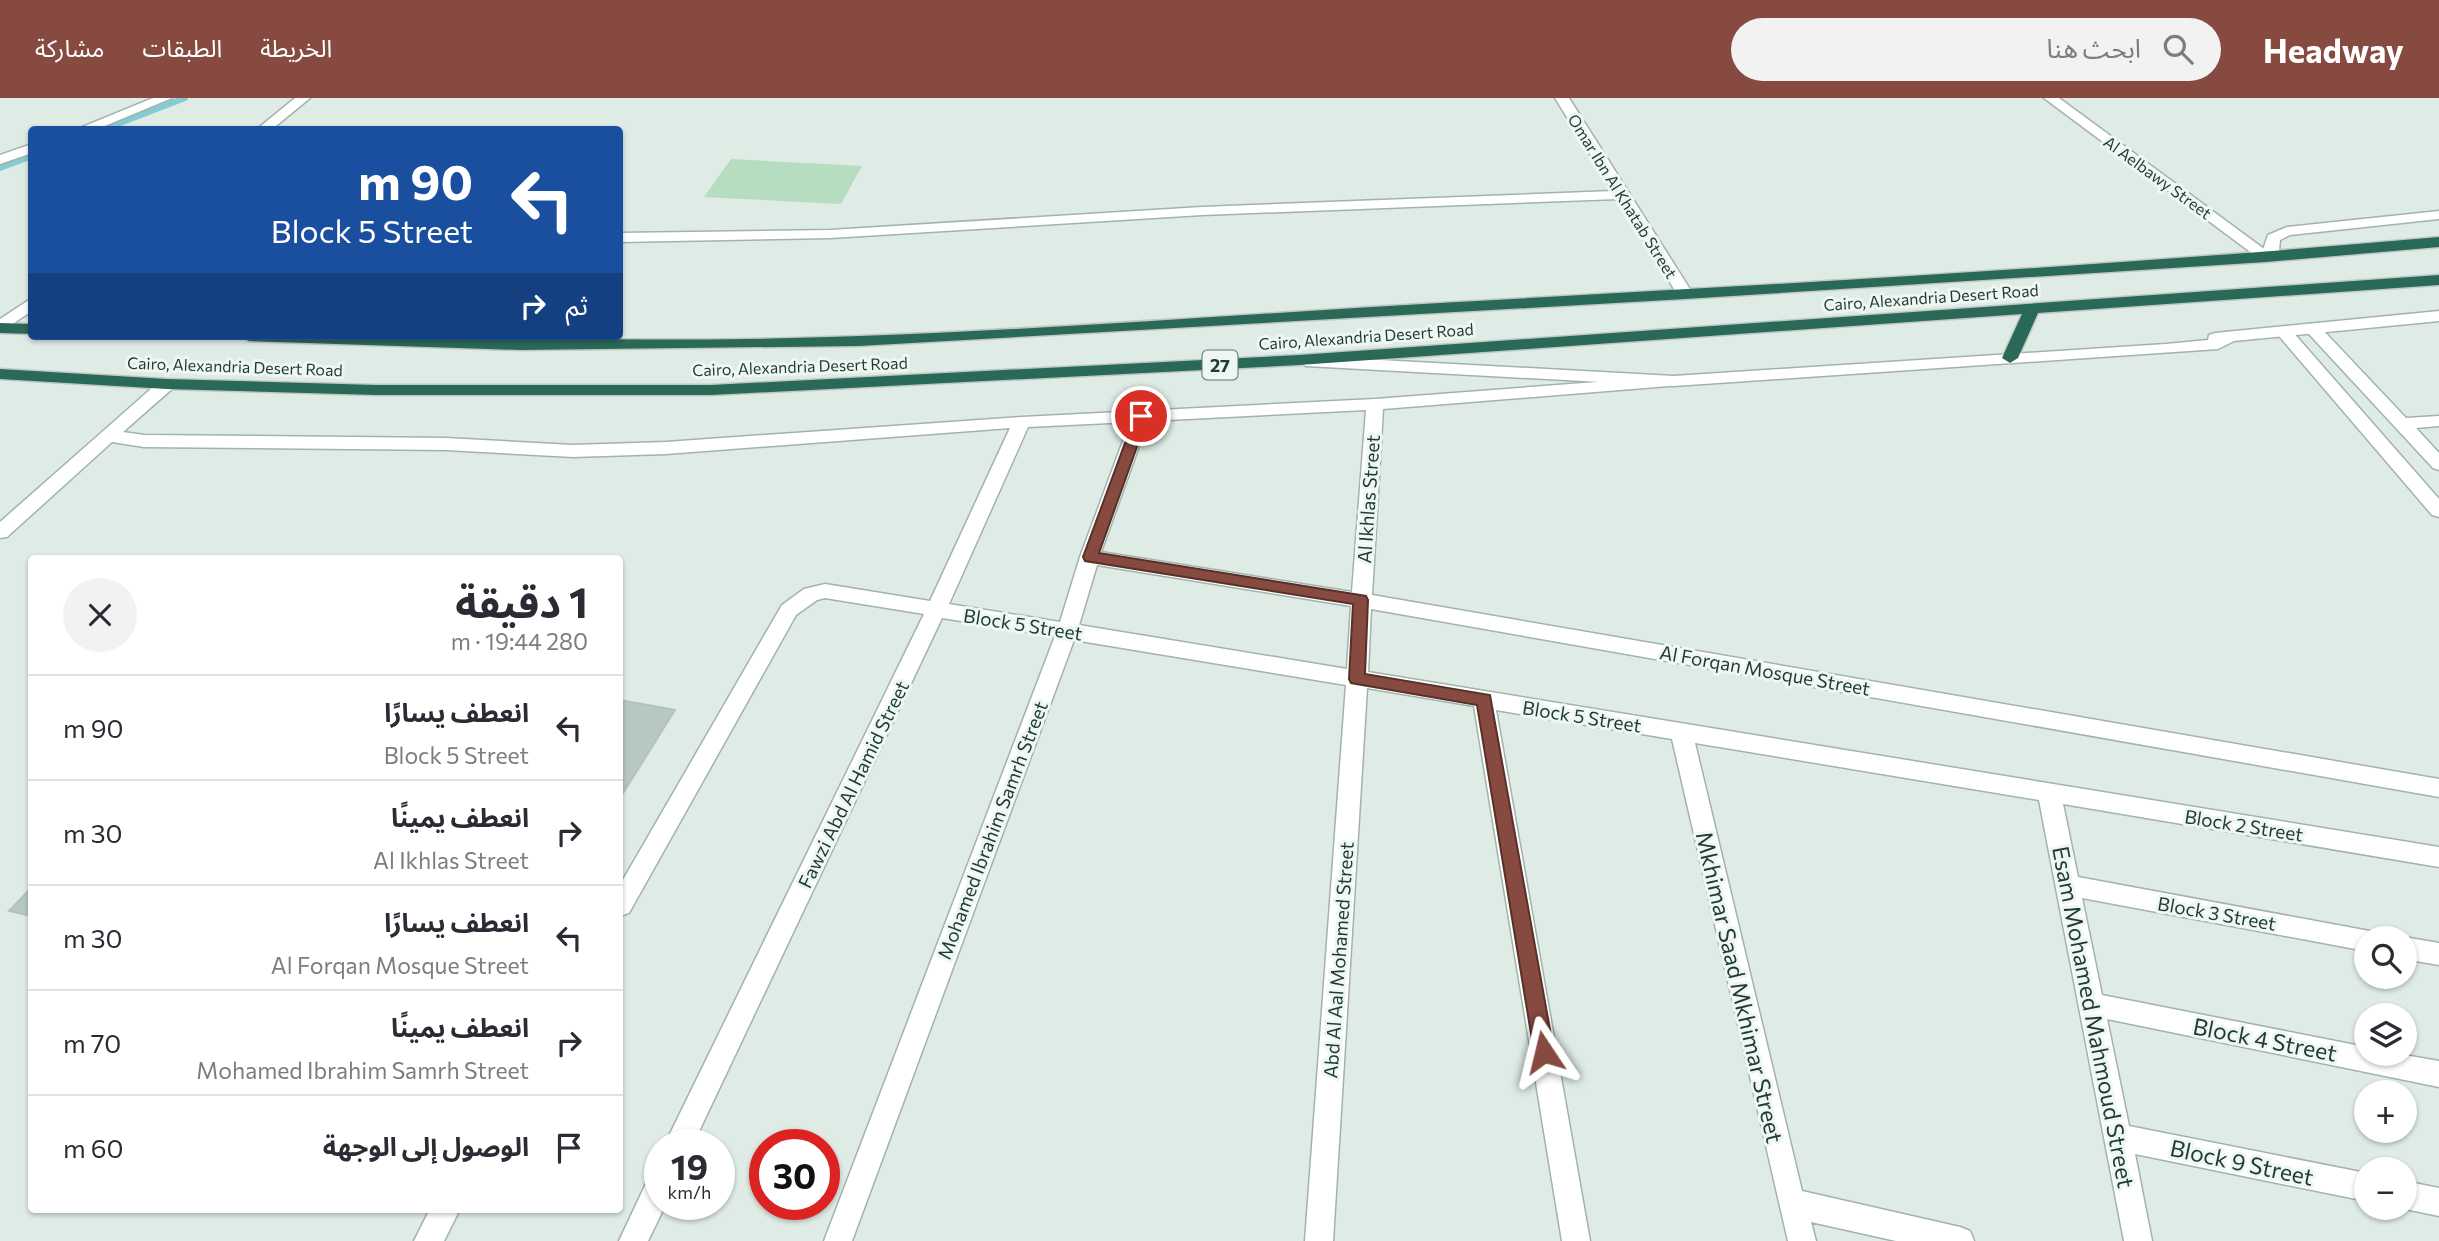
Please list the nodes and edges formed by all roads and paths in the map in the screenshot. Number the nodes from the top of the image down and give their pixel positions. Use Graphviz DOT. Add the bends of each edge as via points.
graph roads {
  1 [pos="165,98"];
  2 [pos="303,98"];
  3 [pos="1562,98"];
  4 [pos="2051,98"];
  5 [pos="92,126"];
  6 [pos="267,126"];
  7 [pos="28,150"];
  8 [pos="0,160"];
  9 [pos="1623,195"];
  10 [pos="2439,215"];
  11 [pos="623,238"];
  12 [pos="2439,242"];
  13 [pos="2270,256"];
  14 [pos="2439,280"];
  15 [pos="1685,294"];
  16 [pos="28,306"];
  17 [pos="2032,309"];
  18 [pos="2439,316"];
  19 [pos="0,328"];
  20 [pos="28,329"];
  21 [pos="2314,330"];
  22 [pos="2285,333"];
  23 [pos="369,340"];
  24 [pos="2010,358"];
  25 [pos="1298,360"];
  26 [pos="0,374"];
  27 [pos="1674,381"];
  28 [pos="167,384"];
  29 [pos="1375,404"];
  30 [pos="1141,416"];
  31 [pos="2439,421"];
  32 [pos="1023,422"];
  33 [pos="2402,424"];
  34 [pos="110,436"];
  35 [pos="2438,461"];
  36 [pos="2439,510"];
  37 [pos="0,532"];
  38 [pos="1090,557"];
  39 [pos="1361,600"];
  40 [pos="936,610"];
  41 [pos="1067,631"];
  42 [pos="1357,679"];
  43 [pos="1484,700"];
  44 [pos="1681,732"];
  45 [pos="2439,788"];
  46 [pos="2049,792"];
  47 [pos="2439,857"];
  48 [pos="2068,885"];
  49 [pos="623,901"];
  50 [pos="2354,938"];
  51 [pos="2417,950"];
  52 [pos="2439,954"];
  53 [pos="2091,1004"];
  54 [pos="2439,1074"];
  55 [pos="686,1129"];
  56 [pos="2118,1137"];
  57 [pos="2354,1185"];
  58 [pos="2417,1198"];
  59 [pos="2439,1202"];
  60 [pos="1791,1203"];
  61 [pos="444,1213"];
  62 [pos="644,1218"];
  63 [pos="428,1241"];
  64 [pos="633,1241"];
  65 [pos="838,1241"];
  66 [pos="1319,1241"];
  67 [pos="1576,1241"];
  68 [pos="1802,1241"];
  69 [pos="1960,1241"];
  70 [pos="2138,1241"];
  1 -- 5 [label="street"];
  2 -- 6 [label="street"];
  3 -- 9 [label="street, Omar Ibn Al Khatab Street"];
  4 -- 13 [label="street, Al Aelbawy Street"];
  7 -- 8 [label="street"];
  9 -- 11 [label="street" via="1202,211 805,235"];
  9 -- 15 [label="street, Omar Ibn Al Khatab Street"];
  10 -- 13 [label="street" via="2287,231 2273,238"];
  12 -- 13 [label="highway, Cairo, Alexandria Desert Road / 27"];
  13 -- 15 [label="highway, Cairo, Alexandria Desert Road / 27"];
  14 -- 17 [label="highway, Cairo, Alexandria Desert Road / 27"];
  15 -- 23 [label="highway, Cairo, Alexandria Desert Road / 27" via="820,343 520,345"];
  16 -- 19 [label="street"];
  17 -- 24 [label="highway"];
  17 -- 25 [label="highway, Cairo, Alexandria Desert Road / 27"];
  18 -- 21 [label="street"];
  19 -- 20 [label="highway"];
  21 -- 22 [label="street"];
  21 -- 33 [label="street"];
  22 -- 24 [label="street" via="2188,347"];
  22 -- 36 [label="street"];
  24 -- 27 [label="street"];
  25 -- 27 [label="street"];
  25 -- 28 [label="highway, Cairo, Alexandria Desert Road / 27" via="698,390 486,392"];
  26 -- 28 [label="highway, Cairo, Alexandria Desert Road / 27"];
  27 -- 29 [label="street"];
  28 -- 34 [label="street"];
  29 -- 30 [label="street"];
  29 -- 39 [label="street, Al Ikhlas Street"];
  30 -- 32 [label="street"];
  30 -- 38 [label="street, Mohamed Ibrahim Samrh Street"];
  31 -- 33 [label="street"];
  32 -- 34 [label="street" via="573,451 446,444 144,441"];
  32 -- 40 [label="street, Fawzi Abd Al Hamid Street"];
  33 -- 35 [label="street"];
  34 -- 37 [label="street"];
  38 -- 39 [label="street, Al Forqan Mosque Street"];
  38 -- 41 [label="street, Mohamed Ibrahim Samrh Street"];
  39 -- 42 [label="street, Al Ikhlas Street"];
  39 -- 45 [label="street, Al Forqan Mosque Street"];
  40 -- 41 [label="street, Block 5 Street"];
  40 -- 49 [label="street, Block 5 Street" via="825,592 811,594 789,610"];
  40 -- 55 [label="street, Fawzi Abd Al Hamid Street"];
  41 -- 42 [label="street, Block 5 Street"];
  41 -- 65 [label="street, Mohamed Ibrahim Samrh Street"];
  42 -- 43 [label="street, Block 5 Street"];
  42 -- 66 [label="street, Abd Al Aal Mohamed Street"];
  43 -- 44 [label="street, Block 5 Street"];
  43 -- 67 [label="street"];
  44 -- 46 [label="street, Block 5 Street"];
  44 -- 60 [label="street, Mkhimar Saad Mkhimar Street"];
  46 -- 47 [label="street, Block 2 Street"];
  46 -- 48 [label="street, Esam Mohamed Mahmoud Street"];
  48 -- 50 [label="street, Block 3 Street"];
  48 -- 53 [label="street, Esam Mohamed Mahmoud Street"];
  51 -- 52 [label="street"];
  53 -- 54 [label="street, Block 4 Street"];
  53 -- 56 [label="street, Esam Mohamed Mahmoud Street"];
  56 -- 57 [label="street, Block 9 Street"];
  56 -- 70 [label="street, Esam Mohamed Mahmoud Street"];
  58 -- 59 [label="street"];
  60 -- 68 [label="street, Mkhimar Saad Mkhimar Street"];
  60 -- 69 [label="street"];
  61 -- 63 [label="street"];
  62 -- 64 [label="street"];
}
